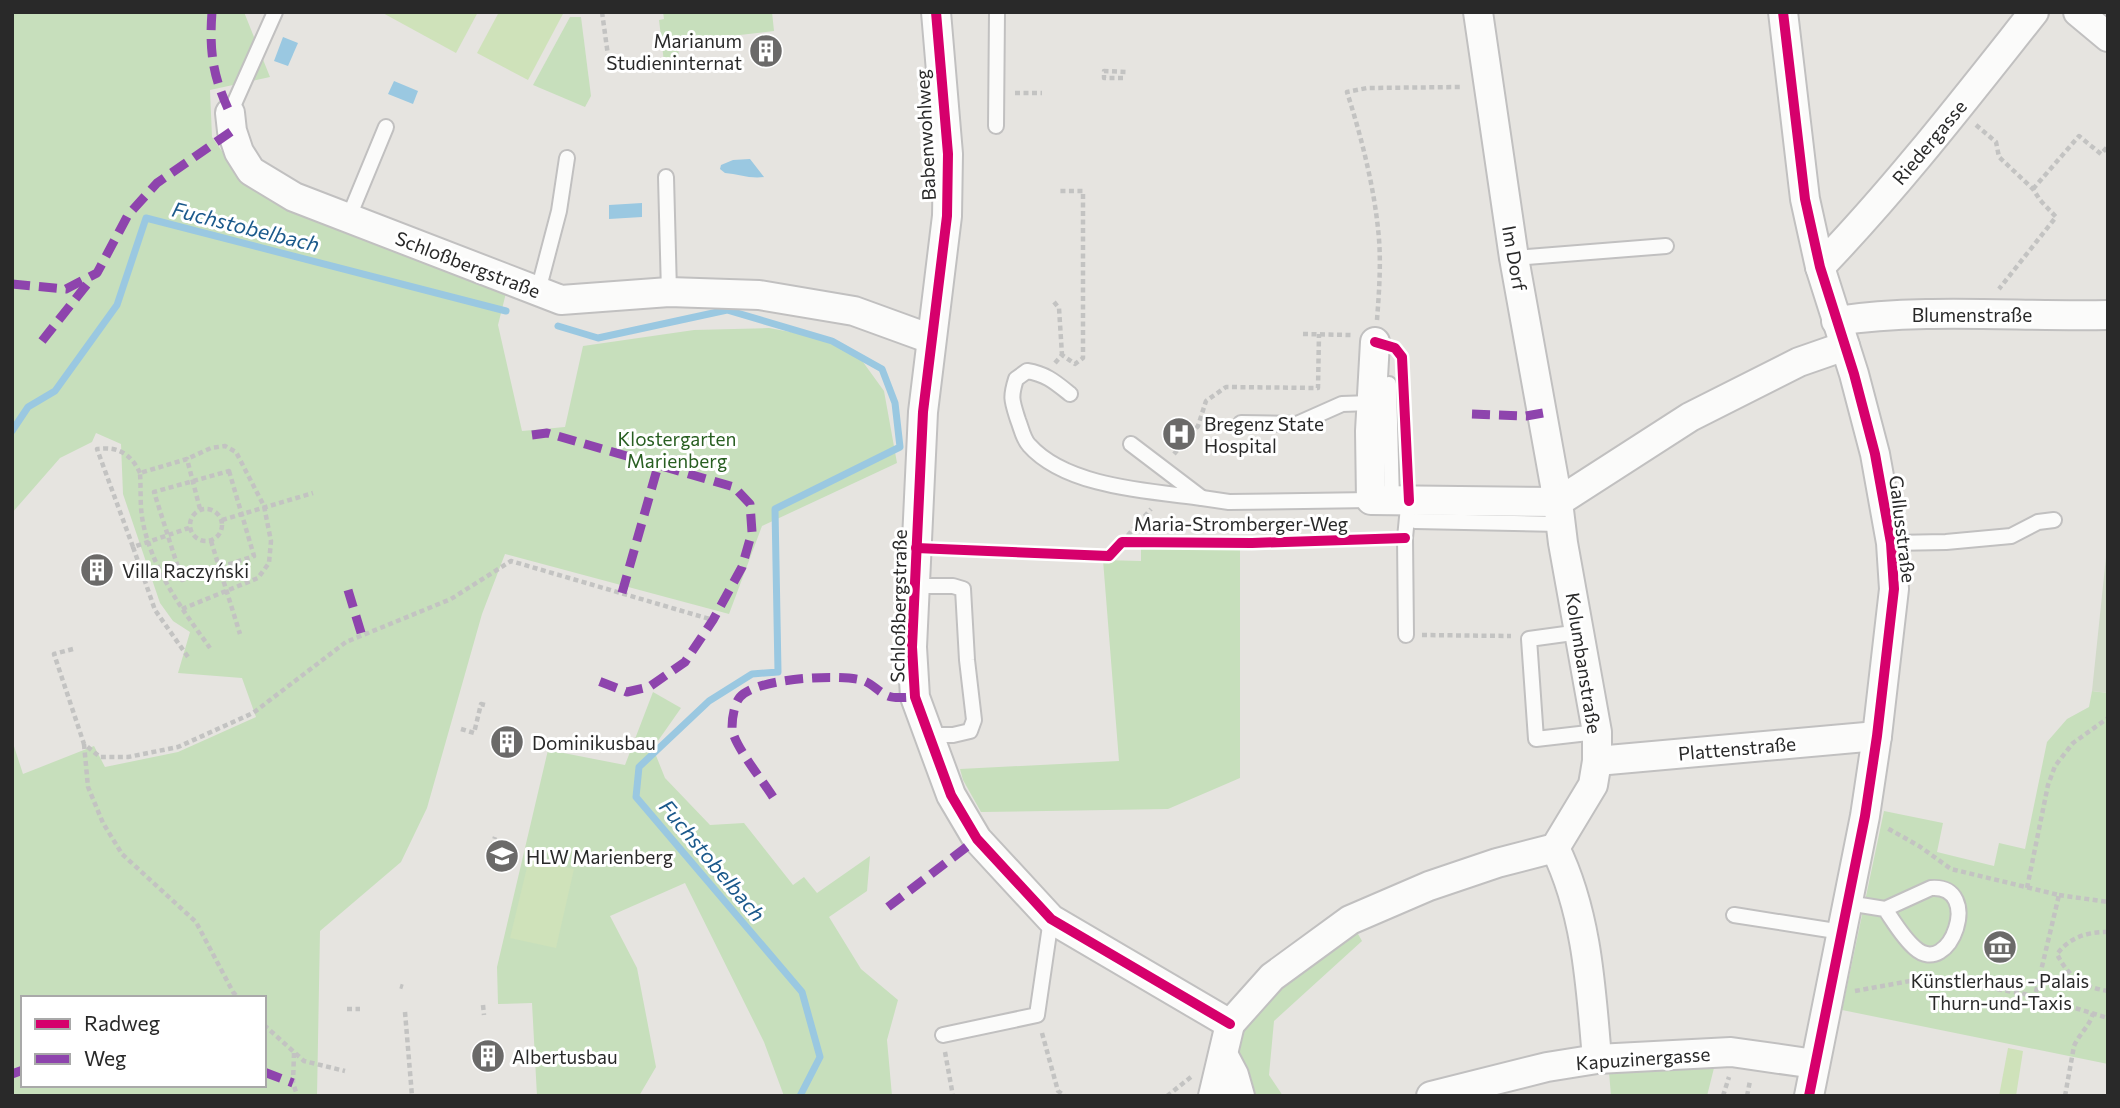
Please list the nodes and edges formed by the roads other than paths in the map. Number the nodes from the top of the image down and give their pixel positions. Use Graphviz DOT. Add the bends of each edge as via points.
graph roads {
  1 [pos="275,12"];
  2 [pos="936,12"];
  3 [pos="997,12"];
  4 [pos="1478,12"];
  5 [pos="1783,12"];
  6 [pos="2034,12"];
  7 [pos="2078,12"];
  8 [pos="2108,37"];
  9 [pos="230,113"];
  10 [pos="996,126"];
  11 [pos="386,127"];
  12 [pos="568,158"];
  13 [pos="666,177"];
  14 [pos="348,219"];
  15 [pos="1666,246"];
  16 [pos="1514,258"];
  17 [pos="1820,267"];
  18 [pos="538,291"];
  19 [pos="669,292"];
  20 [pos="2108,315"];
  21 [pos="1841,333"];
  22 [pos="931,339"];
  23 [pos="1375,342"];
  24 [pos="1070,394"];
  25 [pos="1380,394"];
  26 [pos="1241,423"];
  27 [pos="1131,444"];
  28 [pos="1202,498"];
  29 [pos="1397,506"];
  30 [pos="1559,513"];
  31 [pos="2054,520"];
  32 [pos="1891,543"];
  33 [pos="915,586"];
  34 [pos="1580,632"];
  35 [pos="1406,635"];
  36 [pos="1597,732"];
  37 [pos="929,736"];
  38 [pos="1877,736"];
  39 [pos="1597,761"];
  40 [pos="1555,848"];
  41 [pos="1848,903"];
  42 [pos="1885,909"];
  43 [pos="1734,915"];
  44 [pos="1051,919"];
  45 [pos="1842,932"];
  46 [pos="1230,1024"];
  47 [pos="943,1035"];
  48 [pos="1223,1056"];
  49 [pos="1597,1059"];
  50 [pos="1815,1064"];
  51 [pos="1213,1096"];
  52 [pos="1240,1096"];
  53 [pos="1431,1096"];
  54 [pos="1809,1096"];
  1 -- 9 [label="lane"];
  2 -- 22 [label="street, Babenwohlweg" via="948,154 947,216"];
  3 -- 10 [label="lane"];
  4 -- 16 [label="street, Im Dorf"];
  5 -- 17 [label="street, Gallusstraße" via="1805,199"];
  6 -- 17 [label="street, Riedergasse" via="1851,236"];
  7 -- 8 [label="street"];
  9 -- 14 [label="street, Schloßbergstraße" via="235,142 251,171 294,197"];
  11 -- 14 [label="lane"];
  12 -- 18 [label="lane"];
  13 -- 19 [label="lane"];
  14 -- 18 [label="street, Schloßbergstraße"];
  15 -- 16 [label="lane"];
  16 -- 30 [label="street, Im Dorf"];
  17 -- 21 [label="street, Gallusstraße"];
  18 -- 19 [label="street, Schloßbergstraße" via="561,300"];
  19 -- 22 [label="street, Schloßbergstraße" via="759,295 854,311"];
  20 -- 21 [label="street, Blumenstraße" via="1875,315"];
  21 -- 30 [label="street" via="1799,362 1690,417"];
  21 -- 32 [label="street, Gallusstraße" via="1875,454"];
  22 -- 33 [label="street, Schloßbergstraße"];
  23 -- 25 [label="street"];
  24 -- 28 [label="lane" via="1039,373 1027,371 1016,379 1010,397 1027,444 1059,468 1096,481"];
  25 -- 26 [label="lane" via="1342,404 1297,424"];
  25 -- 29 [label="street"];
  27 -- 28 [label="lane"];
  28 -- 29 [label="lane"];
  29 -- 30 [label="street"];
  29 -- 35 [label="lane" via="1405,538"];
  30 -- 34 [label="street, Kolumbanstraße"];
  31 -- 32 [label="lane" via="2038,522 2011,536"];
  32 -- 38 [label="street, Gallusstraße" via="1894,589"];
  33 -- 37 [label="street, Schloßbergstraße" via="915,697"];
  33 -- 37 [label="lane" via="962,589 974,720 970,731"];
  34 -- 36 [label="street, Kolumbanstraße"];
  34 -- 36 [label="lane" via="1529,639 1536,739"];
  36 -- 39 [label="street, Kolumbanstraße"];
  37 -- 44 [label="street, Schloßbergstraße" via="951,795 976,839"];
  38 -- 39 [label="street, Plattenstraße"];
  38 -- 41 [label="street, Gallusstraße"];
  39 -- 40 [label="street, Kolumbanstraße" via="1593,785"];
  40 -- 46 [label="street" via="1429,886 1350,920 1272,977"];
  40 -- 49 [label="street" via="1564,865 1588,955"];
  41 -- 42 [label="lane"];
  41 -- 45 [label="street, Gallusstraße"];
  42 -- 42 [label="lane" via="1940,887 1957,905 1958,926 1943,949 1924,953 1916,950"];
  43 -- 45 [label="lane"];
  44 -- 46 [label="street, Schloßbergstraße"];
  44 -- 47 [label="lane" via="1037,1015"];
  45 -- 50 [label="street, Gallusstraße"];
  46 -- 48 [label="street"];
  48 -- 51 [label="street"];
  48 -- 52 [label="street"];
  49 -- 50 [label="street, Kapuzinergasse" via="1731,1052"];
  49 -- 53 [label="street, Kapuzinergasse"];
  50 -- 54 [label="street, Gallusstraße"];
}
